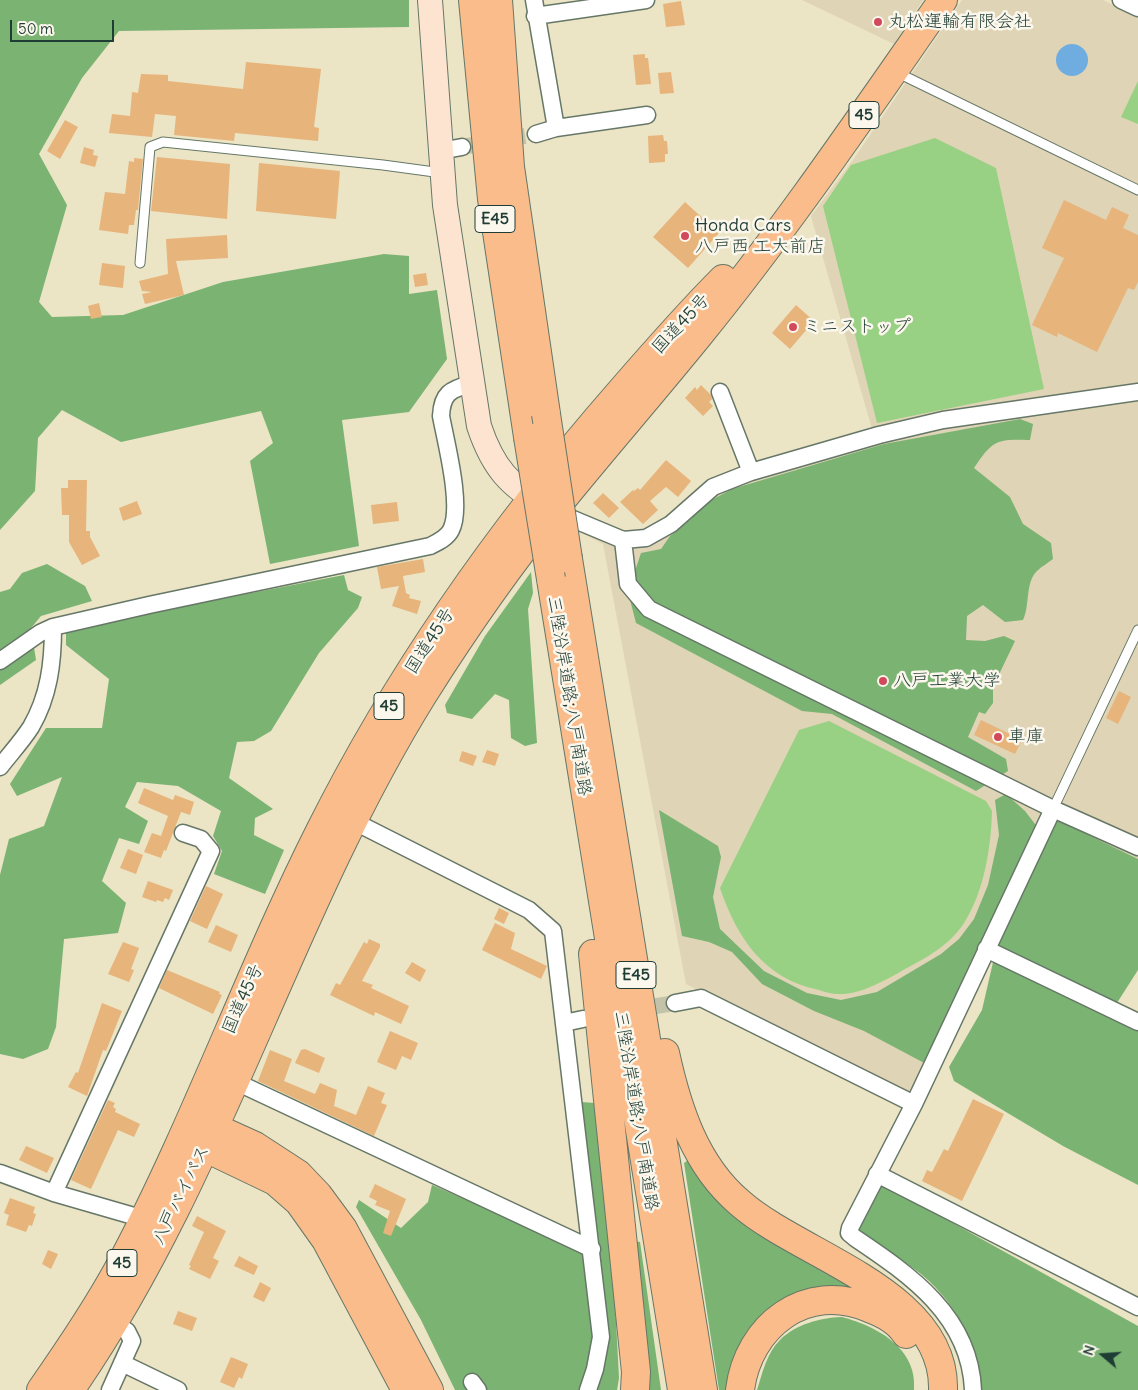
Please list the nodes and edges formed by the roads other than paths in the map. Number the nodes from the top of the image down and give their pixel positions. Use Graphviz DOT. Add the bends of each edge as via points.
graph roads {
  1 [pos="430,0"];
  2 [pos="473,0"];
  3 [pos="498,0"];
  4 [pos="646,0"];
  5 [pos="943,0"];
  6 [pos="1121,0"];
  7 [pos="534,8"];
  8 [pos="1138,8"];
  9 [pos="894,71"];
  10 [pos="647,115"];
  11 [pos="556,128"];
  12 [pos="536,134"];
  13 [pos="448,157"];
  14 [pos="1138,190"];
  15 [pos="140,263"];
  16 [pos="471,384"];
  17 [pos="720,392"];
  18 [pos="1138,392"];
  19 [pos="750,472"];
  20 [pos="542,504"];
  21 [pos="623,540"];
  22 [pos="559,569"];
  23 [pos="54,627"];
  24 [pos="1138,630"];
  25 [pos="562,659"];
  26 [pos="0,661"];
  27 [pos="0,766"];
  28 [pos="607,796"];
  29 [pos="1053,809"];
  30 [pos="351,820"];
  31 [pos="183,833"];
  32 [pos="1138,848"];
  33 [pos="986,950"];
  34 [pos="675,1003"];
  35 [pos="583,1019"];
  36 [pos="1138,1022"];
  37 [pos="564,1023"];
  38 [pos="234,1081"];
  39 [pos="914,1104"];
  40 [pos="201,1134"];
  41 [pos="0,1173"];
  42 [pos="877,1174"];
  43 [pos="54,1193"];
  44 [pos="144,1219"];
  45 [pos="592,1249"];
  46 [pos="1138,1307"];
  47 [pos="114,1323"];
  48 [pos="122,1363"];
  49 [pos="417,1387"];
  50 [pos="42,1390"];
  51 [pos="70,1390"];
  52 [pos="110,1390"];
  53 [pos="178,1390"];
  54 [pos="588,1390"];
  55 [pos="635,1390"];
  56 [pos="682,1390"];
  57 [pos="703,1390"];
  58 [pos="740,1390"];
  59 [pos="928,1390"];
  60 [pos="943,1390"];
  61 [pos="973,1390"];
  1 -- 13 [label="street"];
  2 -- 22 [label="highway, 三陸沿岸道路;八戸南道路 / E45, bridge" via="492,199 528,437"];
  3 -- 22 [label="highway, 三陸沿岸道路;八戸南道路 / E45, bridge" via="510,167 546,414"];
  4 -- 7 [label="street"];
  5 -- 9 [label="highway, 国道45号 / 45"];
  6 -- 8 [label="street"];
  7 -- 11 [label="street"];
  9 -- 14 [label="lane"];
  9 -- 20 [label="highway, 国道45号 / 45" via="842,147 701,333"];
  10 -- 11 [label="street"];
  11 -- 12 [label="street"];
  13 -- 15 [label="lane" via="383,164 162,142 150,147"];
  13 -- 16 [label="street"];
  16 -- 20 [label="street" via="486,447 510,483"];
  16 -- 23 [label="street" via="450,391 442,402 456,500 456,516 451,531 443,539 430,546"];
  17 -- 19 [label="street"];
  18 -- 19 [label="street" via="943,420"];
  19 -- 21 [label="street" via="713,487 671,524 646,538"];
  20 -- 21 [label="street"];
  20 -- 30 [label="highway, 国道45号 / 45" via="422,697"];
  20 -- 40 [label="highway, 国道45号 / 45" via="476,572 371,735 279,918"];
  21 -- 29 [label="street" via="628,584 649,609"];
  22 -- 25 [label="highway, 三陸沿岸道路;八戸南道路 / E45"];
  22 -- 28 [label="highway, 三陸沿岸道路;八戸南道路 / E45"];
  23 -- 26 [label="street"];
  23 -- 27 [label="street" via="53,660 47,691 31,727"];
  24 -- 29 [label="lane"];
  25 -- 55 [label="highway" via="636,1372"];
  25 -- 56 [label="highway, 三陸沿岸道路;八戸南道路 / E45"];
  28 -- 57 [label="highway, 三陸沿岸道路;八戸南道路 / E45"];
  28 -- 60 [label="highway" via="638,916 673,1087 688,1131 702,1157 726,1189 762,1220 885,1292 908,1313 923,1330 937,1356"];
  29 -- 32 [label="street"];
  29 -- 33 [label="street"];
  30 -- 37 [label="street" via="529,910 553,931"];
  30 -- 38 [label="highway, 国道45号 / 45"];
  31 -- 43 [label="street" via="201,839 211,851"];
  33 -- 36 [label="street"];
  33 -- 39 [label="street"];
  34 -- 39 [label="street" via="701,998"];
  35 -- 37 [label="street"];
  37 -- 45 [label="street"];
  38 -- 40 [label="highway, 国道45号 / 45"];
  38 -- 45 [label="street"];
  39 -- 42 [label="street"];
  40 -- 44 [label="highway, 八戸バイパス / 45"];
  40 -- 47 [label="highway, 八戸バイパス / 45" via="166,1226"];
  40 -- 49 [label="highway" via="274,1181 299,1202"];
  41 -- 43 [label="street"];
  42 -- 46 [label="street"];
  42 -- 61 [label="street" via="849,1233 898,1266 946,1313 968,1358"];
  43 -- 44 [label="street"];
  44 -- 50 [label="highway, 八戸バイパス / 45" via="85,1326"];
  45 -- 54 [label="street" via="602,1337"];
  47 -- 48 [label="street" via="127,1331 132,1341"];
  47 -- 51 [label="highway, 八戸バイパス / 45"];
  48 -- 52 [label="street"];
  48 -- 53 [label="street"];
  58 -- 59 [label="highway" via="749,1358 774,1321 793,1308 812,1301 845,1300 883,1313 903,1329 919,1352"];
}
